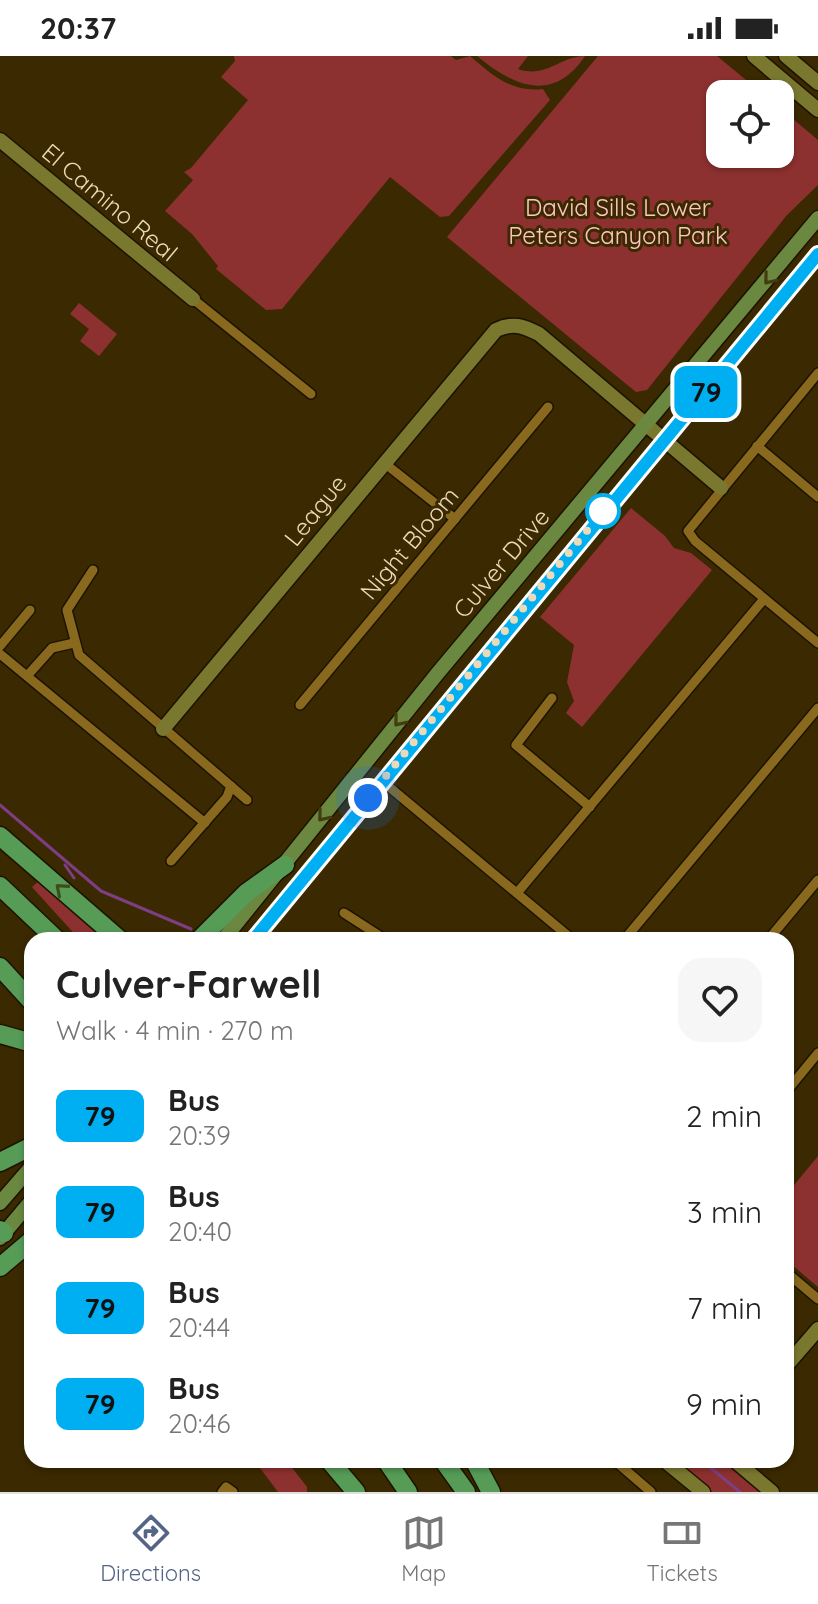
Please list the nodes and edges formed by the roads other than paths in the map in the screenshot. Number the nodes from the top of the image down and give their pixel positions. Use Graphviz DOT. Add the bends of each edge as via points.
graph roads {
  1 [pos="754,56"];
  2 [pos="786,56"];
  3 [pos="818,83"];
  4 [pos="818,110"];
  5 [pos="0,140"];
  6 [pos="818,218"];
  7 [pos="818,254"];
  8 [pos="193,299"];
  9 [pos="818,373"];
  10 [pos="311,394"];
  11 [pos="548,407"];
  12 [pos="645,424"];
  13 [pos="666,441"];
  14 [pos="757,446"];
  15 [pos="383,462"];
  16 [pos="721,488"];
  17 [pos="818,497"];
  18 [pos="455,519"];
  19 [pos="93,570"];
  20 [pos="764,599"];
  21 [pos="30,610"];
  22 [pos="74,643"];
  23 [pos="818,643"];
  24 [pos="0,646"];
  25 [pos="0,654"];
  26 [pos="27,676"];
  27 [pos="552,698"];
  28 [pos="300,705"];
  29 [pos="818,708"];
  30 [pos="163,729"];
  31 [pos="382,781"];
  32 [pos="231,786"];
  33 [pos="247,800"];
  34 [pos="590,807"];
  35 [pos="205,823"];
  36 [pos="0,836"];
  37 [pos="171,861"];
  38 [pos="285,865"];
  39 [pos="818,880"];
  40 [pos="0,888"];
  41 [pos="517,893"];
  42 [pos="344,913"];
  43 [pos="37,932"];
  44 [pos="48,932"];
  45 [pos="111,932"];
  46 [pos="207,932"];
  47 [pos="231,932"];
  48 [pos="259,932"];
  49 [pos="374,932"];
  50 [pos="563,932"];
  51 [pos="631,932"];
  52 [pos="775,932"];
  53 [pos="0,967"];
  54 [pos="24,993"];
  55 [pos="0,1034"];
  56 [pos="24,1041"];
  57 [pos="818,1053"];
  58 [pos="794,1082"];
  59 [pos="24,1150"];
  60 [pos="0,1162"];
  61 [pos="24,1175"];
  62 [pos="0,1203"];
  63 [pos="24,1209"];
  64 [pos="1,1234"];
  65 [pos="24,1247"];
  66 [pos="0,1267"];
  67 [pos="794,1279"];
  68 [pos="818,1299"];
  69 [pos="818,1329"];
  70 [pos="794,1357"];
  71 [pos="336,1468"];
  72 [pos="392,1468"];
  73 [pos="449,1468"];
  74 [pos="478,1468"];
  75 [pos="623,1468"];
  76 [pos="674,1468"];
  77 [pos="744,1468"];
  78 [pos="222,1492"];
  79 [pos="233,1492"];
  80 [pos="356,1492"];
  81 [pos="408,1492"];
  82 [pos="466,1492"];
  83 [pos="491,1492"];
  84 [pos="651,1492"];
  85 [pos="703,1492"];
  86 [pos="772,1492"];
  1 -- 4 [label="street"];
  2 -- 3 [label="street"];
  5 -- 8 [label="street, El Camino Real"];
  6 -- 12 [label="main road, Culver Drive, one-way"];
  7 -- 13 [label="main road, Culver Drive"];
  8 -- 10 [label="street"];
  9 -- 14 [label="street"];
  11 -- 18 [label="street, Night Bloom"];
  12 -- 13 [label="street"];
  12 -- 15 [label="street, League" via="539,334 522,325 507,325 496,330"];
  12 -- 38 [label="main road, Culver Drive, one-way"];
  13 -- 16 [label="street"];
  13 -- 31 [label="main road, Culver Drive"];
  14 -- 16 [label="street"];
  14 -- 17 [label="street"];
  15 -- 18 [label="street"];
  15 -- 30 [label="street, League"];
  16 -- 20 [label="street" via="688,531"];
  18 -- 28 [label="street, Night Bloom"];
  19 -- 22 [label="street" via="67,610"];
  20 -- 23 [label="street"];
  20 -- 34 [label="street"];
  21 -- 24 [label="street"];
  22 -- 26 [label="street" via="52,648"];
  22 -- 30 [label="street" via="79,655"];
  25 -- 26 [label="street"];
  26 -- 35 [label="street"];
  27 -- 34 [label="street" via="516,745"];
  29 -- 51 [label="street"];
  30 -- 32 [label="street"];
  31 -- 41 [label="street"];
  31 -- 48 [label="main road, Culver Drive"];
  32 -- 33 [label="street"];
  32 -- 35 [label="street"];
  34 -- 41 [label="street"];
  35 -- 37 [label="street"];
  45 -- 36 [label="highway, one-way"];
  38 -- 46 [label="highway" via="246,893"];
  38 -- 47 [label="main road, Culver Drive"];
  39 -- 52 [label="street"];
  40 -- 43 [label="highway"];
  40 -- 44 [label="highway"];
  41 -- 50 [label="street"];
  42 -- 49 [label="street"];
  53 -- 54 [label="highway"];
  55 -- 56 [label="highway"];
  57 -- 58 [label="street"];
  59 -- 60 [label="highway"];
  61 -- 62 [label="main road"];
  63 -- 64 [label="main road"];
  65 -- 66 [label="highway"];
  67 -- 68 [label="street"];
  69 -- 70 [label="street"];
  71 -- 80 [label="highway"];
  72 -- 81 [label="highway"];
  73 -- 82 [label="highway"];
  74 -- 83 [label="highway"];
  75 -- 84 [label="street"];
  76 -- 85 [label="street"];
  77 -- 86 [label="street"];
  78 -- 79 [label="street" via="226,1487"];
}
